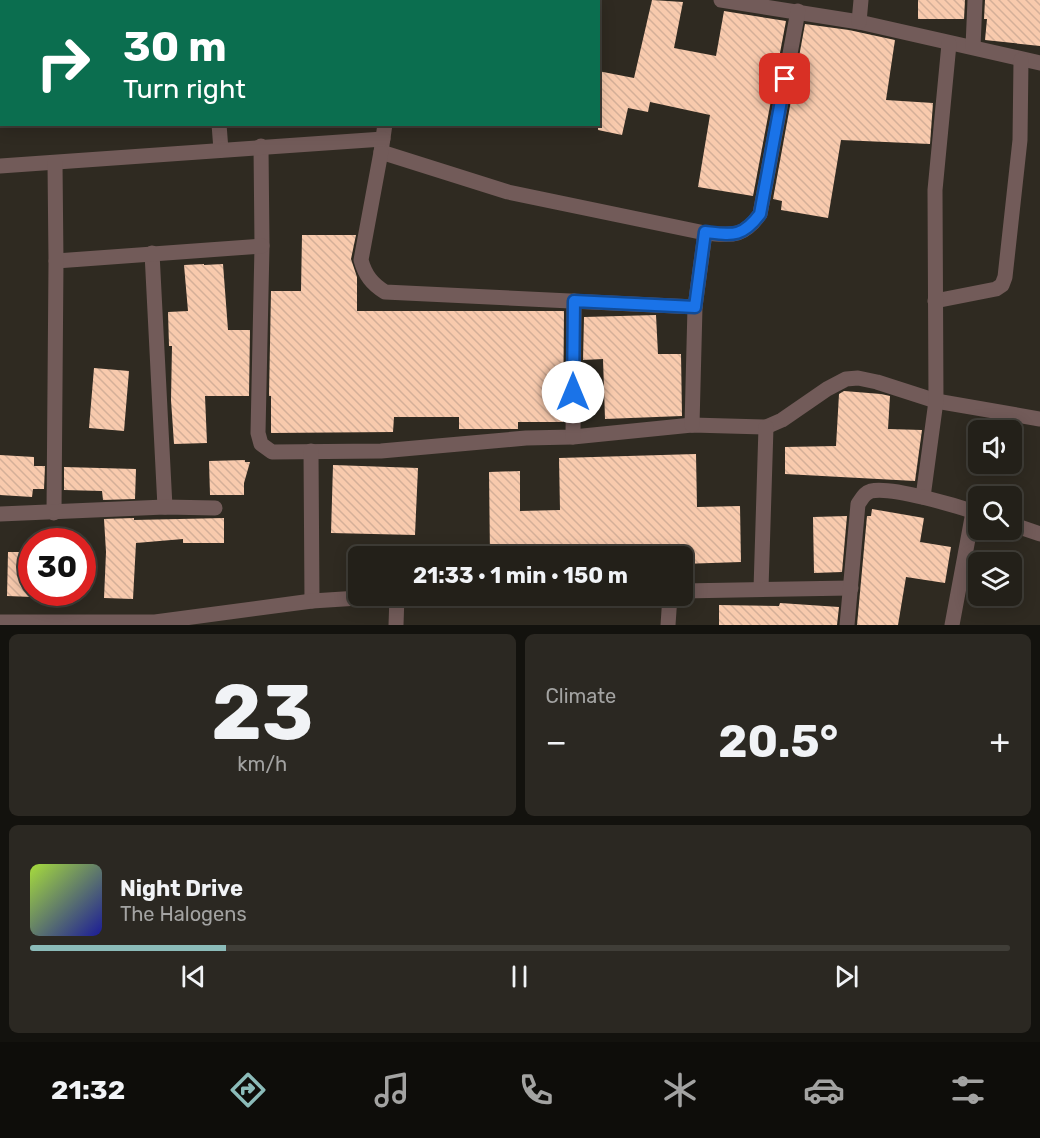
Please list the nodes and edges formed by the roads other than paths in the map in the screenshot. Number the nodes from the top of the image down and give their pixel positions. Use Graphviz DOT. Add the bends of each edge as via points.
graph roads {
  1 [pos="721,0"];
  2 [pos="861,0"];
  3 [pos="975,0"];
  4 [pos="798,11"];
  5 [pos="859,22"];
  6 [pos="949,44"];
  7 [pos="973,47"];
  8 [pos="1021,60"];
  9 [pos="1040,63"];
  10 [pos="219,126"];
  11 [pos="383,138"];
  12 [pos="261,146"];
  13 [pos="221,150"];
  14 [pos="55,163"];
  15 [pos="0,166"];
  16 [pos="705,232"];
  17 [pos="262,246"];
  18 [pos="152,253"];
  19 [pos="56,261"];
  20 [pos="574,301"];
  21 [pos="935,301"];
  22 [pos="695,307"];
  23 [pos="936,401"];
  24 [pos="1040,419"];
  25 [pos="693,426"];
  26 [pos="766,427"];
  27 [pos="573,437"];
  28 [pos="311,451"];
  29 [pos="923,497"];
  30 [pos="165,507"];
  31 [pos="215,508"];
  32 [pos="968,510"];
  33 [pos="54,513"];
  34 [pos="0,514"];
  35 [pos="1022,529"];
  36 [pos="1040,538"];
  37 [pos="970,540"];
  38 [pos="851,588"];
  39 [pos="761,589"];
  40 [pos="693,591"];
  41 [pos="348,599"];
  42 [pos="312,601"];
  43 [pos="397,606"];
  44 [pos="669,606"];
  45 [pos="0,622"];
  46 [pos="155,624"];
  47 [pos="396,625"];
  48 [pos="668,625"];
  49 [pos="847,625"];
  50 [pos="952,625"];
  1 -- 4 [label="street"];
  2 -- 5 [label="street"];
  3 -- 7 [label="street"];
  4 -- 5 [label="street"];
  4 -- 16 [label="street" via="760,214 750,228 736,235"];
  5 -- 6 [label="street"];
  6 -- 7 [label="street"];
  6 -- 21 [label="street" via="935,190"];
  7 -- 8 [label="street"];
  8 -- 9 [label="street"];
  8 -- 21 [label="street" via="1020,140 1005,277 996,289"];
  10 -- 13 [label="street"];
  11 -- 12 [label="street"];
  11 -- 16 [label="street" via="508,192"];
  11 -- 20 [label="street" via="361,260 374,286 385,292"];
  12 -- 13 [label="street"];
  12 -- 17 [label="street"];
  13 -- 14 [label="street"];
  14 -- 15 [label="street"];
  14 -- 19 [label="street"];
  16 -- 22 [label="street"];
  17 -- 18 [label="street"];
  17 -- 28 [label="street" via="258,433 261,444 272,452"];
  18 -- 19 [label="street"];
  18 -- 30 [label="street"];
  19 -- 33 [label="street"];
  20 -- 22 [label="street"];
  20 -- 27 [label="street"];
  21 -- 23 [label="street"];
  22 -- 25 [label="street"];
  23 -- 24 [label="street"];
  23 -- 26 [label="street" via="876,381 846,379"];
  23 -- 29 [label="street"];
  25 -- 26 [label="street"];
  25 -- 27 [label="street"];
  26 -- 39 [label="street"];
  27 -- 28 [label="street" via="381,451"];
  28 -- 42 [label="street"];
  29 -- 32 [label="street"];
  29 -- 38 [label="street" via="880,491 864,495 858,504"];
  30 -- 31 [label="street"];
  30 -- 33 [label="street"];
  33 -- 34 [label="street"];
  35 -- 36 [label="street"];
  37 -- 50 [label="street"];
  38 -- 39 [label="street"];
  38 -- 49 [label="street"];
  39 -- 40 [label="street"];
  41 -- 42 [label="street"];
  42 -- 46 [label="street"];
  43 -- 47 [label="street"];
  44 -- 48 [label="street"];
  45 -- 46 [label="street"];
}
